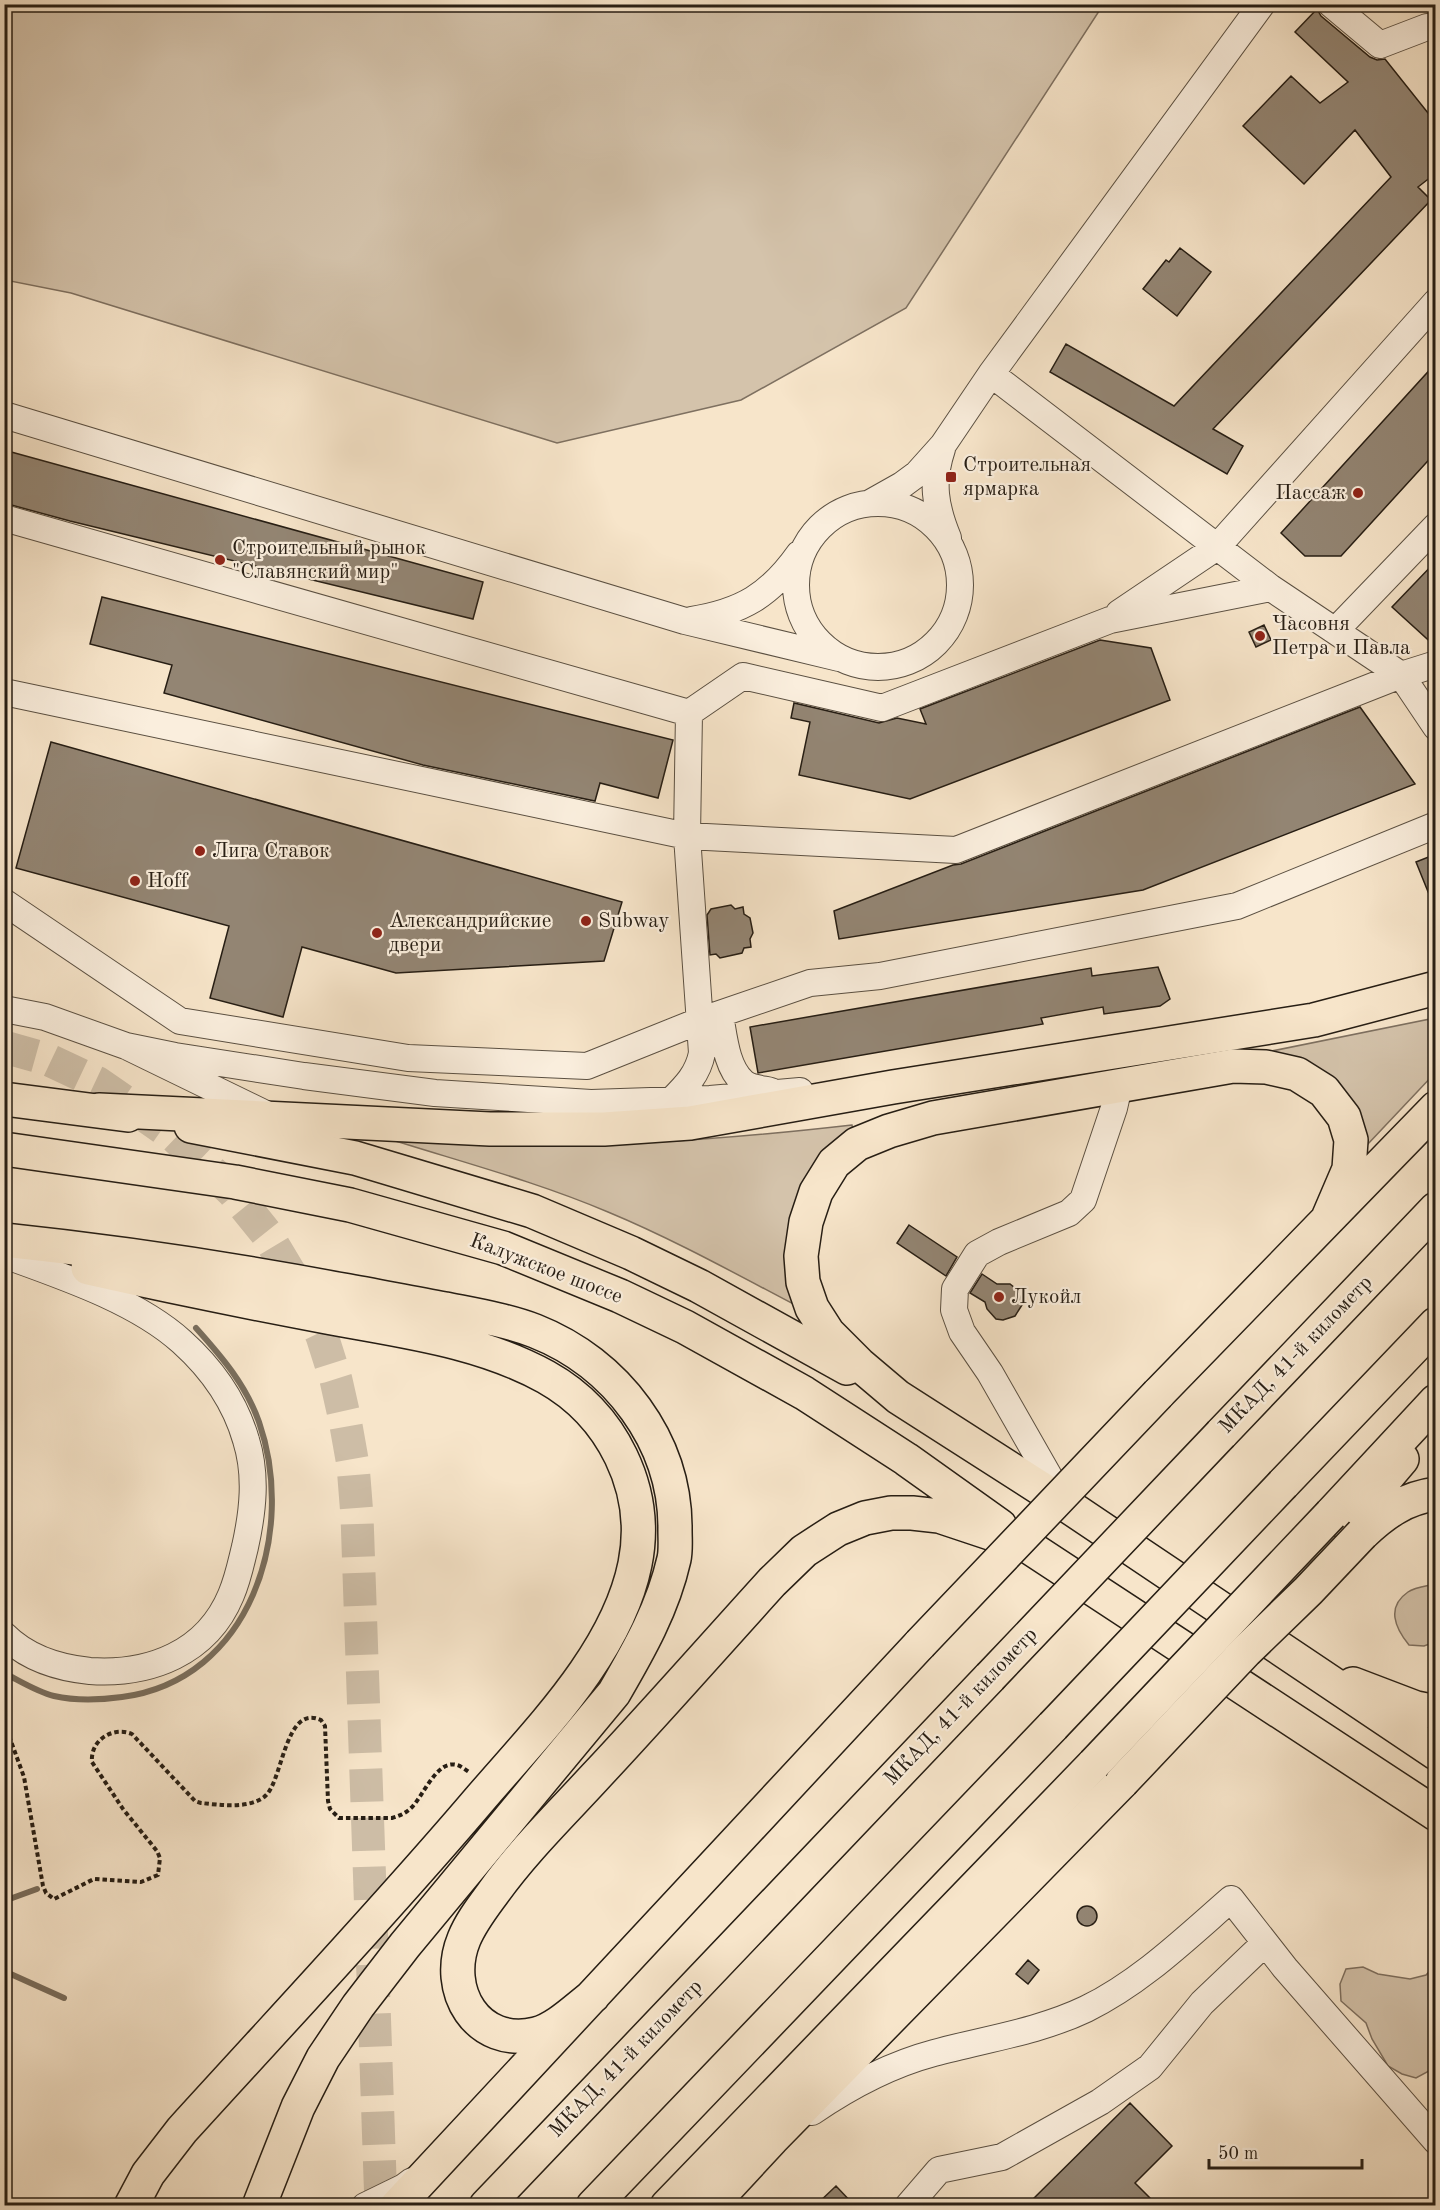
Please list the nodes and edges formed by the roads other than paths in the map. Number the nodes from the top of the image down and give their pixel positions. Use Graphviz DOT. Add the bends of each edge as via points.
graph roads {
  1 [pos="1262,4"];
  2 [pos="1331,4"];
  3 [pos="1432,25"];
  4 [pos="1436,302"];
  5 [pos="991,374"];
  6 [pos="4,416"];
  7 [pos="943,446"];
  8 [pos="870,503"];
  9 [pos="4,518"];
  10 [pos="1436,526"];
  11 [pos="805,546"];
  12 [pos="951,546"];
  13 [pos="1217,547"];
  14 [pos="1271,588"];
  15 [pos="1110,620"];
  16 [pos="685,621"];
  17 [pos="1336,630"];
  18 [pos="839,658"];
  19 [pos="1436,664"];
  20 [pos="1401,675"];
  21 [pos="4,692"];
  22 [pos="690,713"];
  23 [pos="1436,727"];
  24 [pos="1436,825"];
  25 [pos="687,836"];
  26 [pos="4,902"];
  27 [pos="1436,988"];
  28 [pos="4,1009"];
  29 [pos="710,1018"];
  30 [pos="126,1046"];
  31 [pos="1119,1086"];
  32 [pos="893,1087"];
  33 [pos="774,1092"];
  34 [pos="4,1100"];
  35 [pos="671,1101"];
  36 [pos="99,1110"];
  37 [pos="1430,1115"];
  38 [pos="275,1118"];
  39 [pos="4,1149"];
  40 [pos="4,1156"];
  41 [pos="356,1158"];
  42 [pos="88,1160"];
  43 [pos="1436,1209"];
  44 [pos="1328,1218"];
  45 [pos="4,1240"];
  46 [pos="4,1250"];
  47 [pos="4,1255"];
  48 [pos="1436,1324"];
  49 [pos="898,1397"];
  50 [pos="1436,1401"];
  51 [pos="1436,1411"];
  52 [pos="1436,1494"];
  53 [pos="1065,1503"];
  54 [pos="1347,1524"];
  55 [pos="1026,1545"];
  56 [pos="4,1635"];
  57 [pos="1309,1668"];
  58 [pos="1436,1712"];
  59 [pos="1436,1753"];
  60 [pos="1436,1814"];
  61 [pos="1265,1942"];
  62 [pos="592,1996"];
  63 [pos="771,2139"];
  64 [pos="1436,2141"];
  65 [pos="441,2158"];
  66 [pos="132,2205"];
  67 [pos="259,2205"];
  68 [pos="365,2205"];
  69 [pos="397,2205"];
  70 [pos="486,2205"];
  71 [pos="593,2205"];
  72 [pos="667,2205"];
  73 [pos="710,2205"];
  74 [pos="908,2205"];
  1 -- 5 [label="street"];
  2 -- 3 [label="street" via="1380,45"];
  4 -- 13 [label="street"];
  5 -- 7 [label="street"];
  5 -- 13 [label="street"];
  6 -- 16 [label="street"];
  7 -- 8 [label="street" via="903,486"];
  7 -- 12 [label="street" via="934,485"];
  8 -- 11 [label="street" via="854,506 825,521"];
  8 -- 12 [label="street" via="886,503 917,512 942,532"];
  9 -- 22 [label="street"];
  10 -- 17 [label="street"];
  11 -- 16 [label="street" via="771,588 750,602"];
  11 -- 18 [label="street" via="796,577 799,609 814,638"];
  12 -- 18 [label="street" via="957,561 960,593 951,624 936,643 917,658 886,667 854,664"];
  13 -- 14 [label="street"];
  13 -- 15 [label="street"];
  14 -- 15 [label="street"];
  14 -- 17 [label="street"];
  15 -- 22 [label="street" via="882,708 743,676"];
  16 -- 18 [label="street"];
  17 -- 20 [label="street"];
  19 -- 20 [label="street"];
  20 -- 23 [label="street"];
  20 -- 25 [label="street" via="956,850"];
  21 -- 25 [label="street"];
  22 -- 25 [label="street"];
  24 -- 29 [label="street" via="1237,906 880,976 810,983"];
  25 -- 29 [label="street"];
  26 -- 29 [label="street" via="180,1022 408,1058 587,1066"];
  27 -- 32 [label="main road" via="1314,1020"];
  28 -- 30 [label="street" via="45,1017"];
  29 -- 33 [label="street" via="726,1044 734,1070 745,1084"];
  29 -- 35 [label="street" via="699,1066"];
  30 -- 35 [label="street" via="435,1093 591,1103"];
  30 -- 38 [label="street"];
  31 -- 44 [label="main road" via="1233,1066 1266,1067 1297,1074 1324,1091 1344,1117 1351,1140 1349,1169"];
  31 -- 49 [label="main road" via="933,1118 857,1143 834,1163 816,1192 806,1222 801,1256 803,1282 812,1308 828,1333"];
  31 -- 53 [label="street" via="1083,1200 1069,1213 977,1254 955,1289 954,1310 962,1332"];
  32 -- 33 [label="street"];
  32 -- 38 [label="main road" via="690,1123 604,1129 490,1129"];
  33 -- 35 [label="street"];
  34 -- 36 [label="main road"];
  36 -- 38 [label="main road"];
  36 -- 41 [label="main road"];
  37 -- 44 [label="main road"];
  38 -- 41 [label="street"];
  39 -- 42 [label="main road, Калужское шоссе"];
  40 -- 42 [label="main road"];
  41 -- 49 [label="main road" via="532,1211 632,1253"];
  42 -- 55 [label="main road, Калужское шоссе" via="235,1182 350,1205 503,1248 620,1296 804,1393 906,1459"];
  43 -- 70 [label="main road, МКАД, 41-й километр, bridge"];
  44 -- 62 [label="main road, bridge" via="920,1644"];
  45 -- 67 [label="main road" via="245,1271 492,1318 534,1330 593,1362 620,1389 647,1423 666,1466 675,1510 674,1557 662,1602 641,1647 614,1692 358,2006 323,2058 298,2107"];
  46 -- 66 [label="main road" via="442,1339 518,1362 579,1400 603,1424 622,1456 634,1489 639,1525 635,1565 624,1599 585,1673 426,1862 182,2130 148,2174"];
  47 -- 56 [label="street" via="144,1314 202,1361 236,1413 246,1440 254,1497 239,1571 226,1604 208,1631 171,1658 131,1671 80,1670 31,1655"];
  48 -- 71 [label="main road, bridge"];
  49 -- 53 [label="main road"];
  50 -- 54 [label="main road"];
  51 -- 54 [label="main road"];
  52 -- 54 [label="main road"];
  53 -- 57 [label="main road"];
  54 -- 63 [label="main road, bridge" via="1308,1591"];
  54 -- 72 [label="main road, bridge" via="1094,1764"];
  55 -- 60 [label="main road"];
  55 -- 62 [label="main road" via="939,1516 891,1513 838,1529 804,1551 772,1582 515,1863 475,1917 464,1939 457,1963 459,1987 465,2005 490,2030 512,2036 538,2033"];
  57 -- 58 [label="main road"];
  57 -- 59 [label="main road"];
  61 -- 63 [label="street" via="1231,1899 1158,1963 1086,2009 1044,2026 894,2066 848,2088"];
  61 -- 64 [label="street"];
  61 -- 74 [label="street" via="1202,2003 1150,2067 1100,2102 1002,2157 939,2170"];
  62 -- 65 [label="main road"];
  63 -- 73 [label="main road"];
  65 -- 68 [label="street" via="404,2187"];
  65 -- 69 [label="main road"];
}
